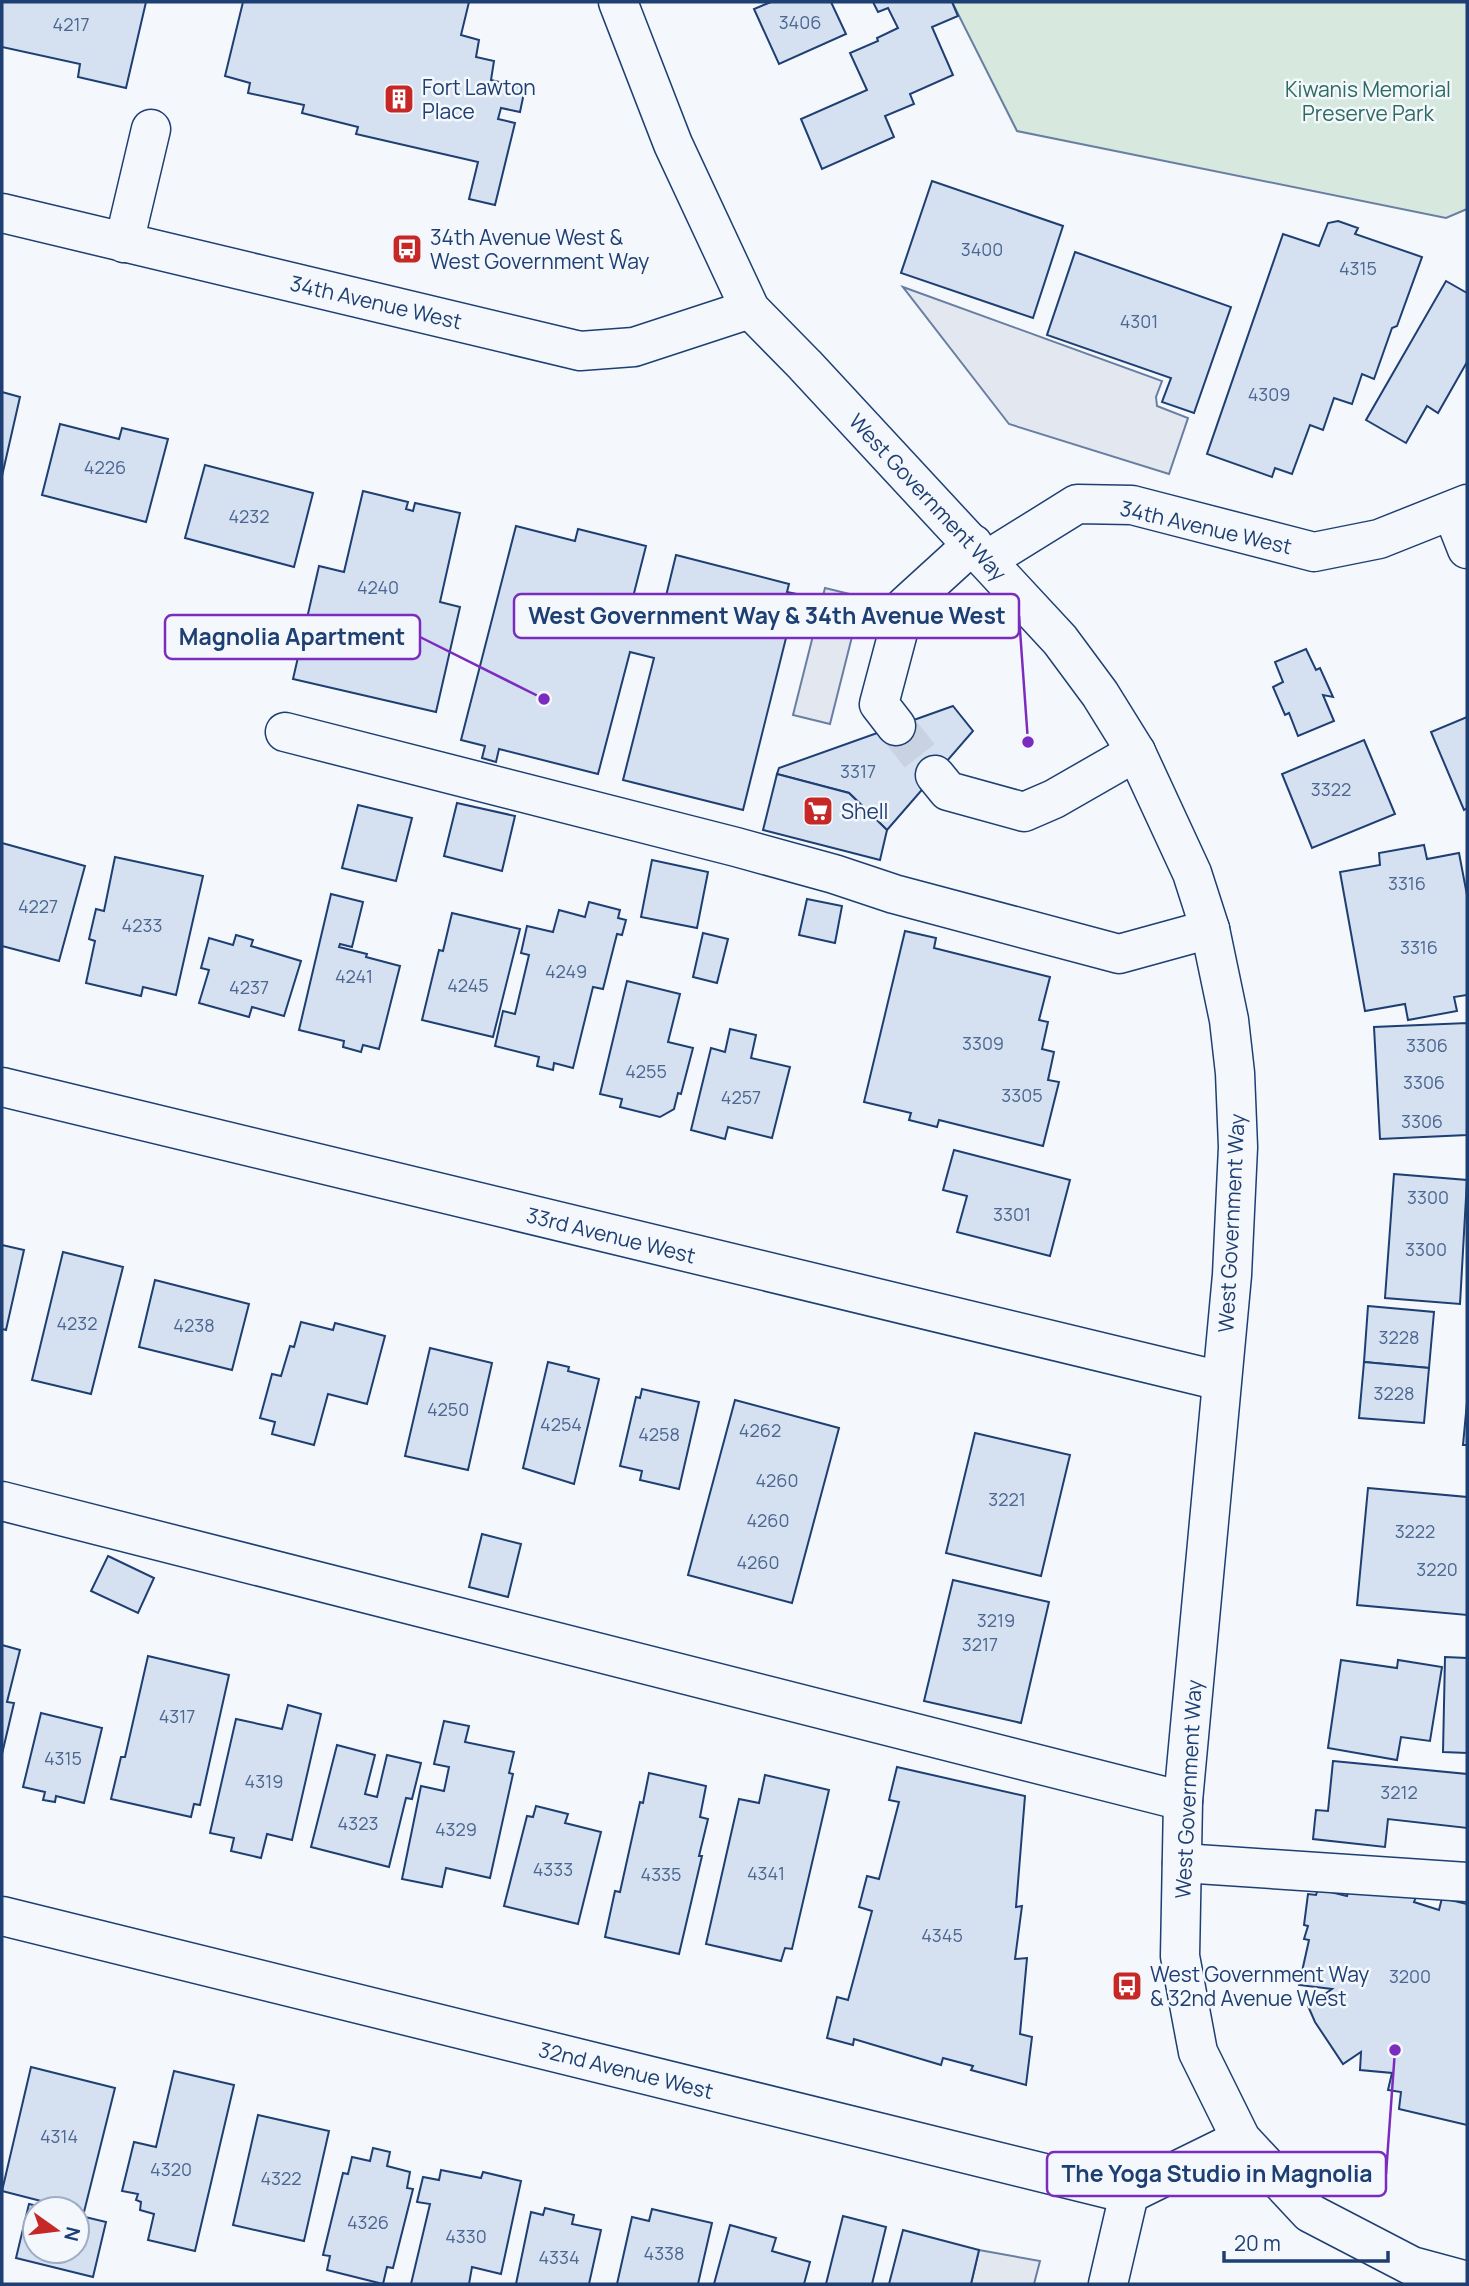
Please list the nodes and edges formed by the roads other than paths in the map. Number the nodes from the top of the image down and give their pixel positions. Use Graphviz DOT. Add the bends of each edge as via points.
graph roads {
  1 [pos="618,2"];
  2 [pos="151,129"];
  3 [pos="2,213"];
  4 [pos="124,243"];
  5 [pos="750,310"];
  6 [pos="1459,507"];
  7 [pos="1467,549"];
  8 [pos="980,552"];
  9 [pos="896,726"];
  10 [pos="285,732"];
  11 [pos="1136,752"];
  12 [pos="935,775"];
  13 [pos="1210,929"];
  14 [pos="2,1087"];
  15 [pos="1221,1381"];
  16 [pos="2,1501"];
  17 [pos="1184,1801"];
  18 [pos="1182,1863"];
  19 [pos="1467,1882"];
  20 [pos="2,1916"];
  21 [pos="1241,2139"];
  22 [pos="1129,2194"];
  23 [pos="1467,2281"];
  24 [pos="1108,2284"];
  1 -- 5 [label="street, West Government Way" via="673,144"];
  2 -- 4 [label="street"];
  3 -- 4 [label="street, 34th Avenue West"];
  4 -- 5 [label="street, 34th Avenue West" via="580,351 634,347"];
  5 -- 8 [label="street, West Government Way"];
  6 -- 7 [label="street"];
  6 -- 8 [label="street, 34th Avenue West" via="1379,539 1314,552 1132,505 1077,504"];
  8 -- 9 [label="street, 34th Avenue West" via="905,606 879,704"];
  8 -- 11 [label="street, West Government Way" via="1060,640"];
  10 -- 13 [label="street" via="736,847 1119,954"];
  11 -- 12 [label="street" via="1024,812 948,791"];
  11 -- 13 [label="street, West Government Way" via="1192,873"];
  13 -- 15 [label="street, West Government Way" via="1229,1020 1238,1147"];
  14 -- 15 [label="street, 33rd Avenue West"];
  15 -- 17 [label="street, West Government Way"];
  16 -- 17 [label="street"];
  17 -- 18 [label="street, West Government Way"];
  18 -- 19 [label="street"];
  18 -- 21 [label="street, West Government Way" via="1180,1956 1198,2052"];
  20 -- 22 [label="street, 32nd Avenue West"];
  21 -- 22 [label="street"];
  21 -- 23 [label="street, West Government Way" via="1310,2213 1412,2266"];
  22 -- 24 [label="street"];
}
